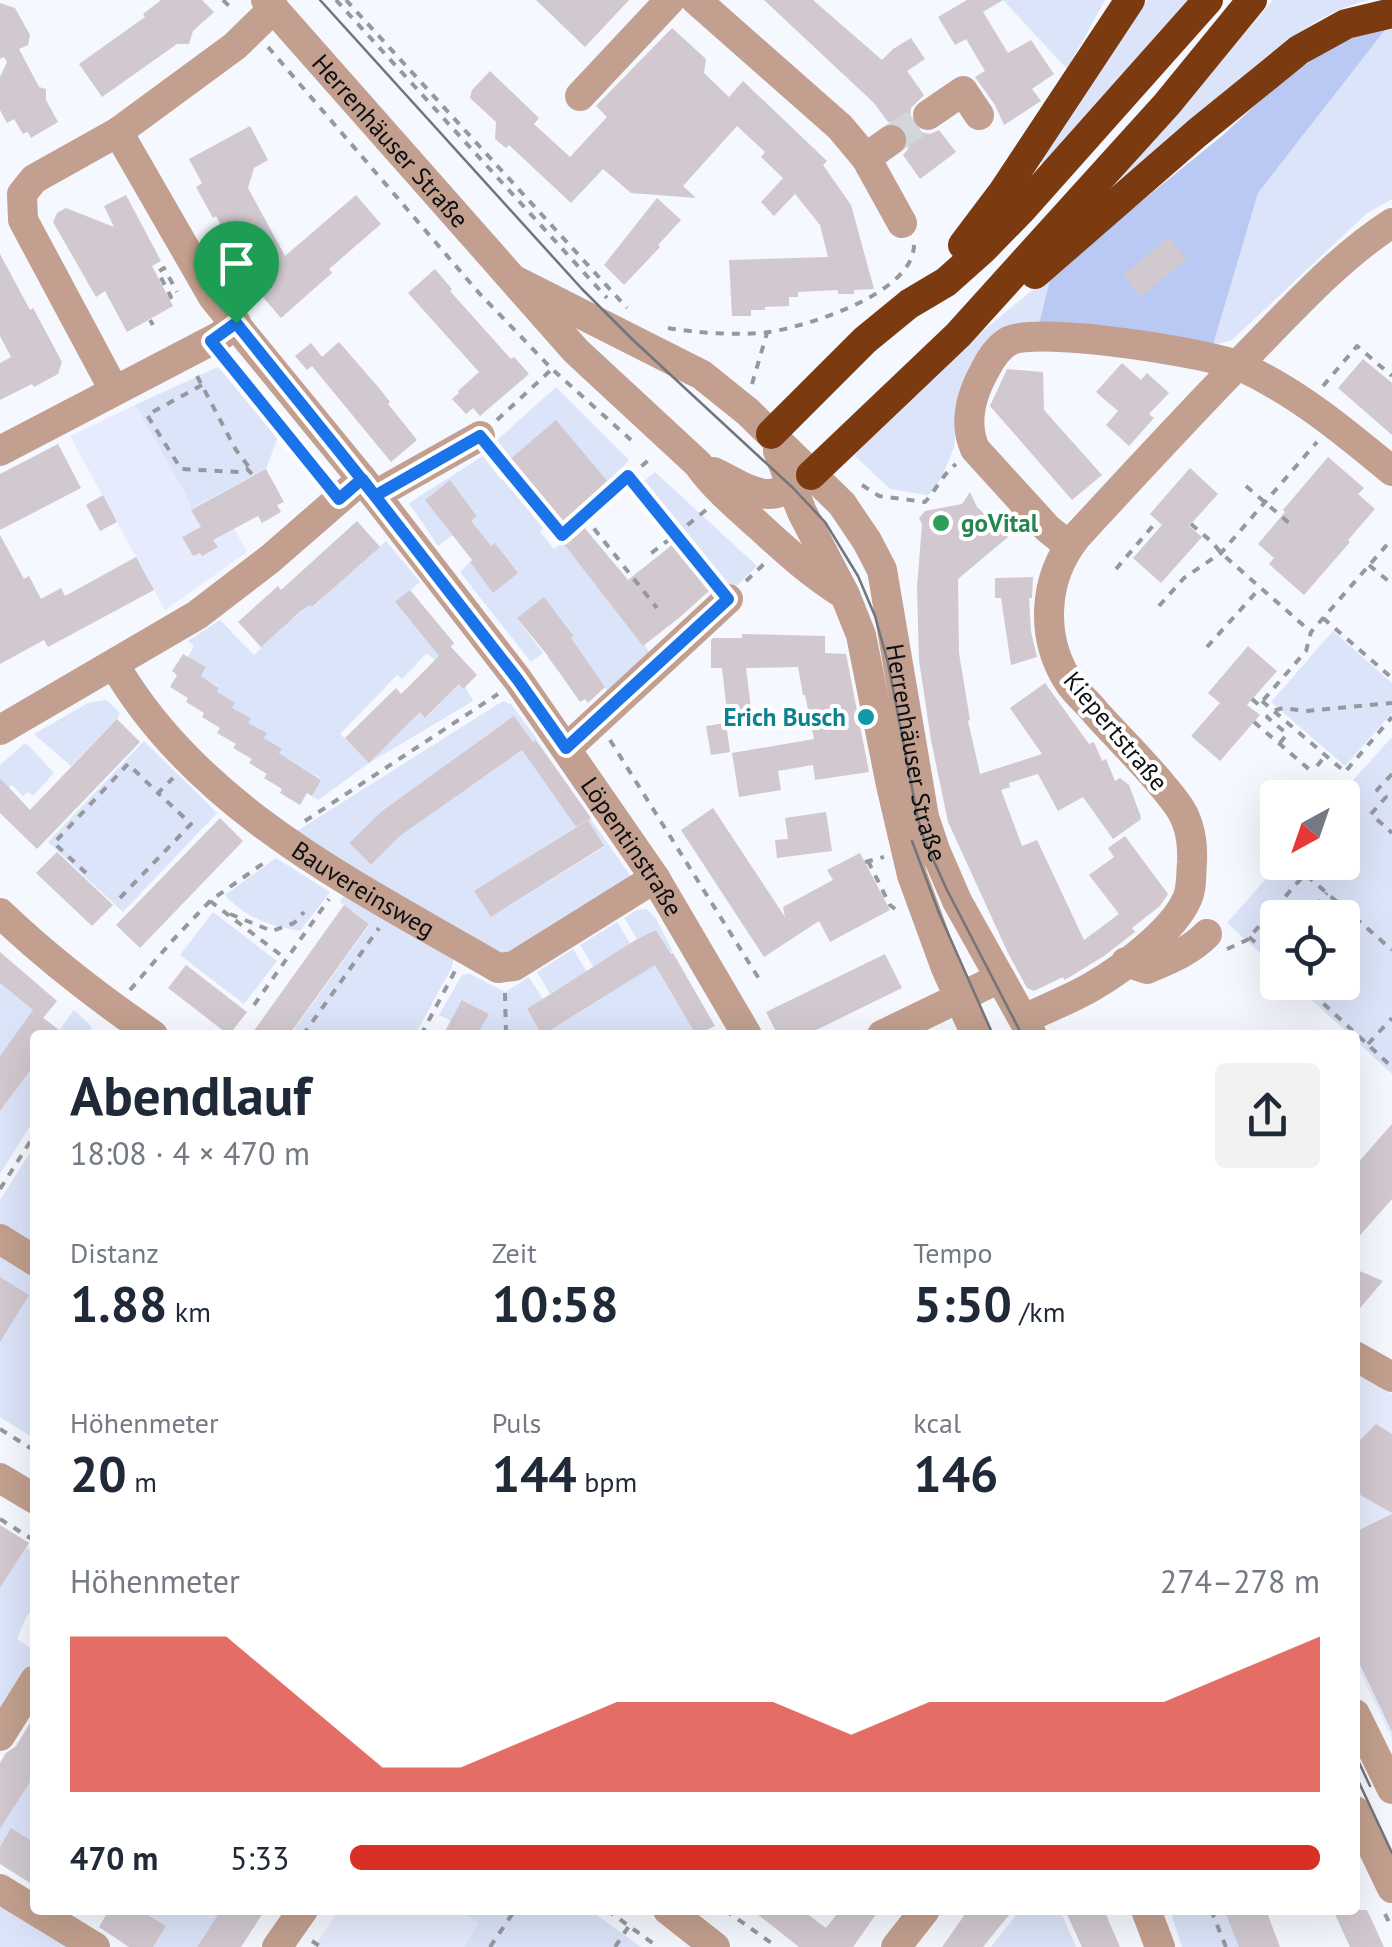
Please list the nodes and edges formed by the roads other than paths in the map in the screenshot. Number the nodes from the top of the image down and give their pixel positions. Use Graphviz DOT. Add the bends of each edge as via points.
graph roads {
  1 [pos="670,0"];
  2 [pos="696,0"];
  3 [pos="1130,0"];
  4 [pos="1208,0"];
  5 [pos="1252,0"];
  6 [pos="270,4"];
  7 [pos="1392,13"];
  8 [pos="580,96"];
  9 [pos="928,115"];
  10 [pos="979,115"];
  11 [pos="118,132"];
  12 [pos="891,140"];
  13 [pos="866,158"];
  14 [pos="902,223"];
  15 [pos="1392,223"];
  16 [pos="516,282"];
  17 [pos="909,304"];
  18 [pos="958,335"];
  19 [pos="210,339"];
  20 [pos="1237,365"];
  21 [pos="114,390"];
  22 [pos="771,434"];
  23 [pos="480,436"];
  24 [pos="0,450"];
  25 [pos="698,464"];
  26 [pos="1392,471"];
  27 [pos="802,482"];
  28 [pos="358,491"];
  29 [pos="1069,546"];
  30 [pos="845,595"];
  31 [pos="728,599"];
  32 [pos="114,664"];
  33 [pos="0,730"];
  34 [pos="566,748"];
  35 [pos="655,878"];
  36 [pos="0,913"];
  37 [pos="1204,938"];
  38 [pos="1126,962"];
  39 [pos="1000,978"];
  40 [pos="958,998"];
  41 [pos="1028,1027"];
  42 [pos="146,1030"];
  43 [pos="744,1030"];
  44 [pos="892,1030"];
  45 [pos="974,1030"];
  46 [pos="0,1239"];
  47 [pos="30,1258"];
  48 [pos="1360,1359"];
  49 [pos="1392,1377"];
  50 [pos="0,1478"];
  51 [pos="30,1497"];
  52 [pos="30,1688"];
  53 [pos="1360,1724"];
  54 [pos="0,1736"];
  55 [pos="1392,1789"];
  56 [pos="1360,1821"];
  57 [pos="1392,1888"];
  58 [pos="0,1889"];
  59 [pos="30,1902"];
  60 [pos="300,1915"];
  61 [pos="674,1915"];
  62 [pos="921,1915"];
  63 [pos="1148,1915"];
  64 [pos="71,1919"];
  65 [pos="95,1947"];
  66 [pos="278,1947"];
  67 [pos="715,1947"];
  68 [pos="896,1947"];
  69 [pos="1160,1947"];
  1 -- 8 [label="street"];
  2 -- 13 [label="street" via="840,127"];
  3 -- 17 [label="highway" via="970,238"];
  4 -- 17 [label="highway" via="983,249"];
  5 -- 18 [label="highway"];
  6 -- 11 [label="street" via="235,46"];
  6 -- 16 [label="street, Herrenhäuser Straße"];
  7 -- 18 [label="highway" via="1346,24 1299,50"];
  9 -- 10 [label="street" via="963,91"];
  11 -- 19 [label="street, Löpentinstraße" via="213,297"];
  11 -- 21 [label="street" via="34,179 22,194 23,220"];
  12 -- 13 [label="street"];
  13 -- 14 [label="street"];
  15 -- 20 [label="street, Kiepertstraße" via="1312,289"];
  16 -- 22 [label="street, Herrenhäuser Straße" via="702,375"];
  16 -- 25 [label="street, Herrenhäuser Straße" via="576,351"];
  17 -- 22 [label="highway"];
  18 -- 27 [label="highway"];
  19 -- 21 [label="street"];
  19 -- 28 [label="street, Löpentinstraße"];
  20 -- 26 [label="street" via="1307,404"];
  20 -- 29 [label="street, Kiepertstraße"];
  20 -- 29 [label="street" via="1125,342 1032,337 1010,341 992,357 971,401 969,436"];
  21 -- 24 [label="street"];
  22 -- 27 [label="street, Herrenhäuser Straße"];
  23 -- 28 [label="street"];
  25 -- 27 [label="street, Herrenhäuser Straße" via="761,495"];
  25 -- 30 [label="street, Herrenhäuser Straße" via="792,557"];
  27 -- 30 [label="street, Herrenhäuser Straße" via="802,512"];
  27 -- 39 [label="street, Herrenhäuser Straße" via="842,504 882,570 924,818 957,901"];
  28 -- 32 [label="street" via="196,614"];
  28 -- 34 [label="street, Löpentinstraße" via="518,680"];
  29 -- 38 [label="street, Kiepertstraße" via="1047,608 1052,646 1071,685 1179,806 1191,837 1188,899 1170,925"];
  30 -- 40 [label="street, Herrenhäuser Straße" via="870,668 912,876"];
  31 -- 34 [label="street"];
  32 -- 33 [label="street"];
  32 -- 35 [label="street, Bauvereinsweg" via="159,726 232,802 344,878 498,968"];
  34 -- 35 [label="street, Löpentinstraße"];
  35 -- 43 [label="street, Löpentinstraße"];
  36 -- 42 [label="street"];
  37 -- 38 [label="street" via="1146,969"];
  38 -- 41 [label="street, Kiepertstraße"];
  39 -- 40 [label="street"];
  39 -- 41 [label="street, Herrenhäuser Straße"];
  40 -- 44 [label="street"];
  40 -- 45 [label="street, Herrenhäuser Straße"];
  46 -- 47 [label="street"];
  48 -- 49 [label="street"];
  50 -- 51 [label="street"];
  52 -- 54 [label="street"];
  53 -- 55 [label="street"];
  56 -- 57 [label="street"];
  58 -- 59 [label="street"];
  60 -- 66 [label="street"];
  61 -- 67 [label="street"];
  62 -- 68 [label="street"];
  63 -- 69 [label="street"];
  64 -- 65 [label="street"];
}
